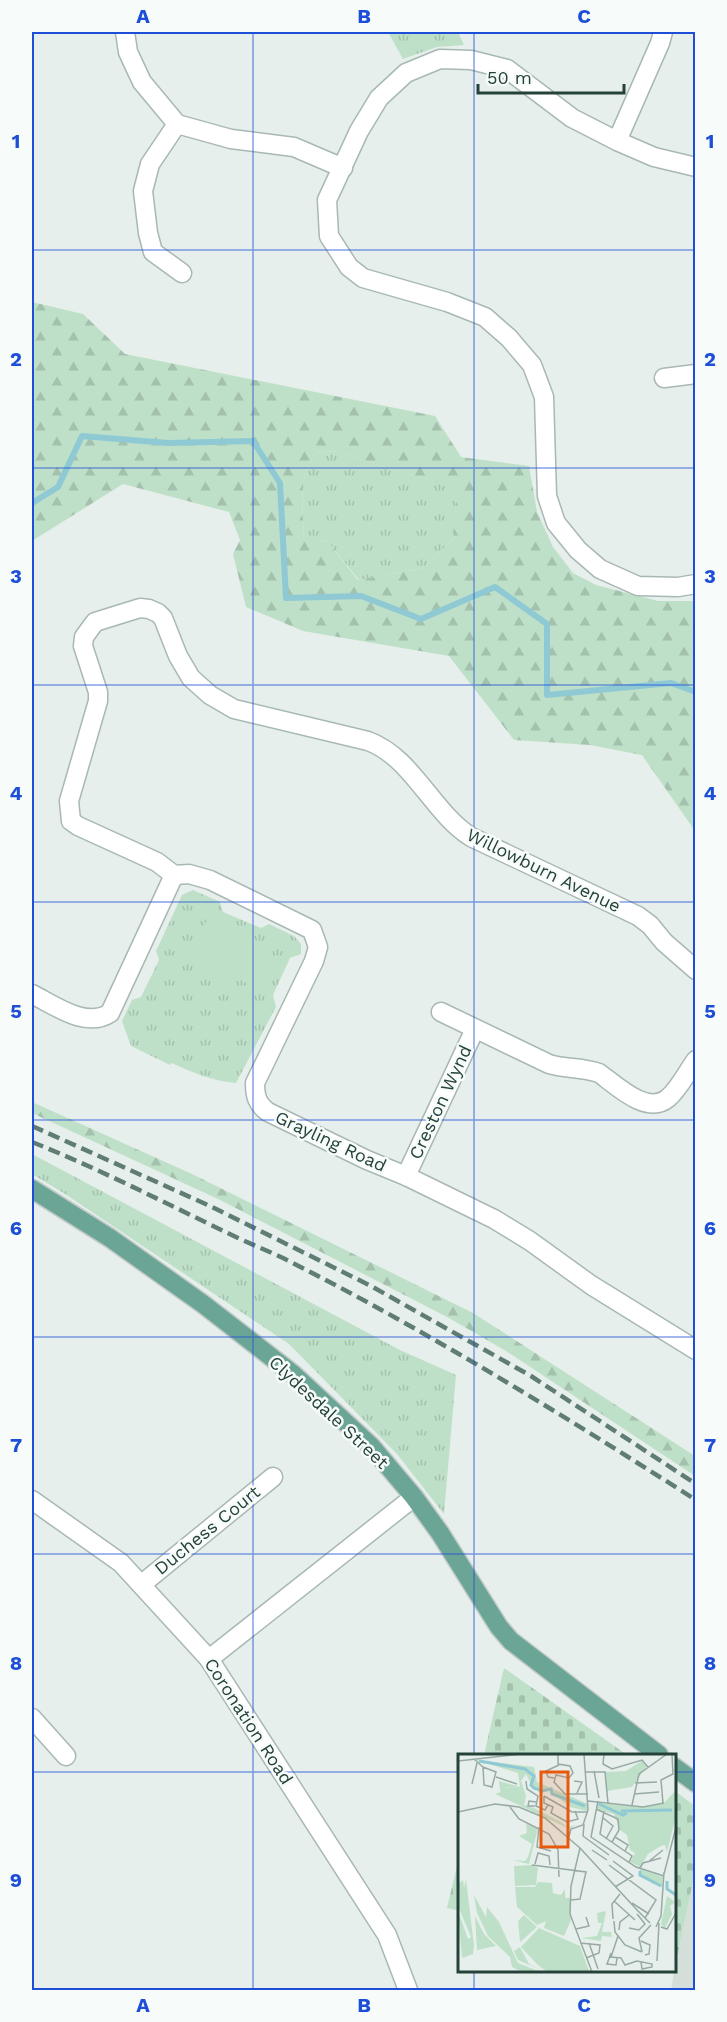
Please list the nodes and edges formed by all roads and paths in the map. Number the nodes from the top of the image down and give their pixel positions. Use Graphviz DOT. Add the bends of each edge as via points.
graph roads {
  1 [pos="125,32"];
  2 [pos="663,32"];
  3 [pos="177,124"];
  4 [pos="617,141"];
  5 [pos="696,167"];
  6 [pos="343,168"];
  7 [pos="182,273"];
  8 [pos="696,374"];
  9 [pos="664,378"];
  10 [pos="696,584"];
  11 [pos="83,646"];
  12 [pos="174,875"];
  13 [pos="696,970"];
  14 [pos="32,994"];
  15 [pos="441,1012"];
  16 [pos="475,1029"];
  17 [pos="696,1060"];
  18 [pos="406,1176"];
  19 [pos="32,1189"];
  20 [pos="696,1350"];
  21 [pos="273,1477"];
  22 [pos="414,1497"];
  23 [pos="32,1500"];
  24 [pos="142,1584"];
  25 [pos="209,1659"];
  26 [pos="32,1718"];
  27 [pos="658,1754"];
  28 [pos="66,1756"];
  29 [pos="676,1768"];
  30 [pos="696,1783"];
  31 [pos="408,1990"];
  1 -- 3 [label="street" via="128,52 142,82"];
  2 -- 4 [label="street"];
  3 -- 6 [label="street" via="231,139 294,147"];
  3 -- 7 [label="street" via="150,164 143,190 153,252"];
  4 -- 5 [label="street" via="654,157"];
  4 -- 6 [label="street" via="572,118 507,69 471,60 440,59 406,73 379,98"];
  6 -- 10 [label="street" via="327,200 329,236 349,267 363,278 485,317 532,365 544,397 547,496 556,523 578,550 600,569 638,586 678,588"];
  8 -- 9 [label="street"];
  11 -- 12 [label="street, Grayling Road" via="98,701 69,801 71,821 157,862"];
  11 -- 13 [label="street, Willowburn Avenue" via="84,637 95,622 140,608 158,612 191,678 210,695 234,709 382,746 457,828 638,915"];
  12 -- 14 [label="street" via="110,1013 92,1020 82,1018"];
  12 -- 18 [label="street, Grayling Road" via="189,874 210,880 312,930 318,947 314,961 255,1083 256,1097 268,1112"];
  15 -- 16 [label="street, Creston Wynd"];
  16 -- 17 [label="street, Creston Wynd" via="549,1064 599,1073 648,1104 660,1104 669,1098"];
  16 -- 18 [label="street, Creston Wynd"];
  18 -- 20 [label="street, Grayling Road" via="494,1219"];
  19 -- 22 [label="main road, Clydesdale Street" via="110,1238 293,1374 371,1446"];
  21 -- 24 [label="street, Duchess Court"];
  22 -- 25 [label="street"];
  22 -- 27 [label="main road, Clydesdale Street" via="511,1641"];
  23 -- 24 [label="street, Coronation Road" via="122,1563"];
  24 -- 25 [label="street, Coronation Road"];
  25 -- 31 [label="street, Coronation Road" via="387,1935"];
  26 -- 28 [label="street"];
  29 -- 30 [label="main road"];
}
